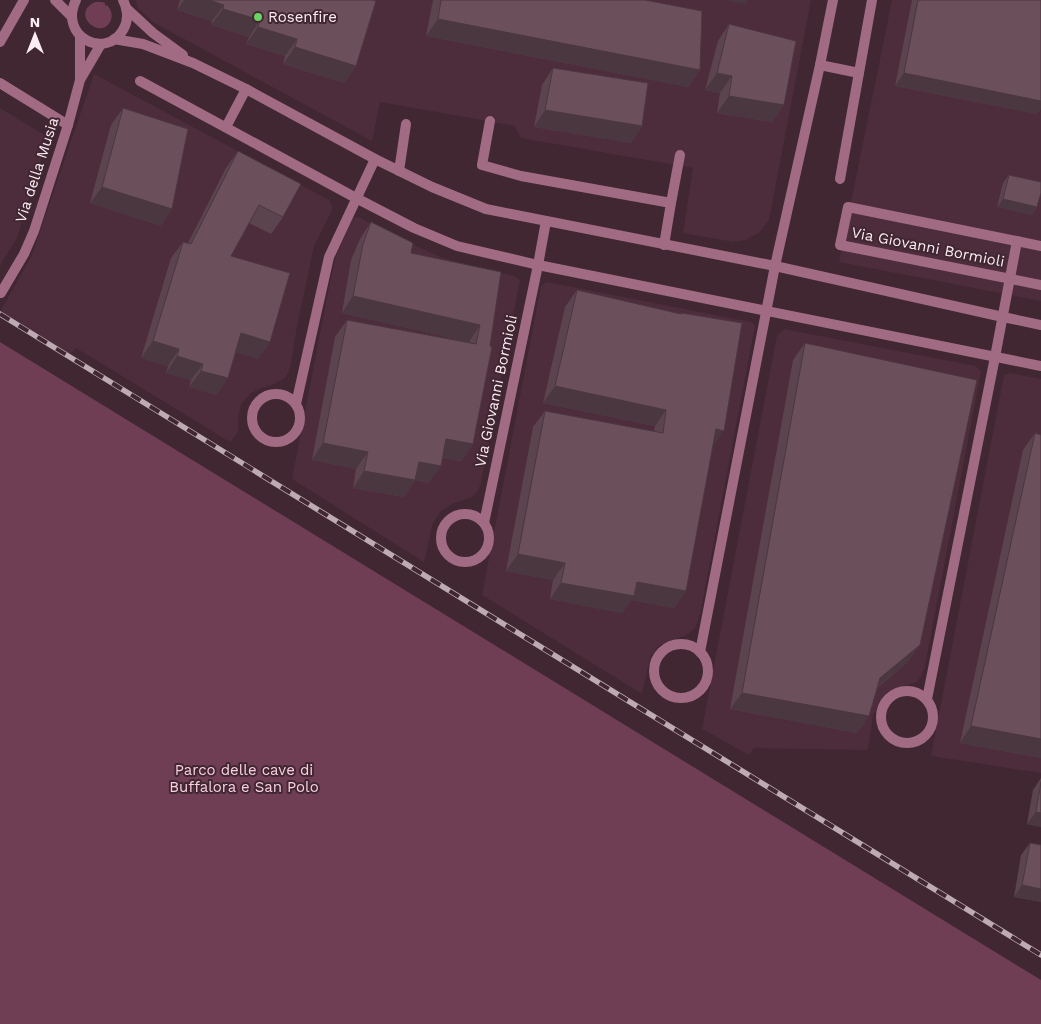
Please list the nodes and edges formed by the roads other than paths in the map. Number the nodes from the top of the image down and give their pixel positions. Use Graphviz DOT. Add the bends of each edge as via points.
graph roads {
  1 [pos="24,0"];
  2 [pos="55,0"];
  3 [pos="76,0"];
  4 [pos="833,0"];
  5 [pos="872,0"];
  6 [pos="125,4"];
  7 [pos="71,16"];
  8 [pos="80,36"];
  9 [pos="114,39"];
  10 [pos="0,42"];
  11 [pos="101,44"];
  12 [pos="193,63"];
  13 [pos="820,65"];
  14 [pos="859,73"];
  15 [pos="80,80"];
  16 [pos="140,81"];
  17 [pos="0,83"];
  18 [pos="246,89"];
  19 [pos="490,120"];
  20 [pos="406,124"];
  21 [pos="68,125"];
  22 [pos="226,128"];
  23 [pos="680,155"];
  24 [pos="375,159"];
  25 [pos="399,171"];
  26 [pos="840,179"];
  27 [pos="356,198"];
  28 [pos="671,203"];
  29 [pos="546,221"];
  30 [pos="1017,241"];
  31 [pos="664,245"];
  32 [pos="1041,246"];
  33 [pos="538,266"];
  34 [pos="775,266"];
  35 [pos="1010,279"];
  36 [pos="1041,285"];
  37 [pos="1,293"];
  38 [pos="767,311"];
  39 [pos="1003,318"];
  40 [pos="1041,325"];
  41 [pos="995,357"];
  42 [pos="1041,366"];
  43 [pos="296,404"];
  44 [pos="484,523"];
  45 [pos="700,652"];
  46 [pos="927,699"];
  1 -- 10 [label="street"];
  2 -- 7 [label="street"];
  3 -- 7 [label="street"];
  4 -- 13 [label="street"];
  5 -- 14 [label="street"];
  6 -- 9 [label="street" via="126,26"];
  6 -- 12 [label="street" via="152,33"];
  7 -- 8 [label="street, Via della Musia"];
  8 -- 11 [label="street"];
  8 -- 15 [label="street, Via della Musia"];
  9 -- 11 [label="street"];
  9 -- 12 [label="street" via="143,44"];
  11 -- 15 [label="street, Via della Musia"];
  12 -- 18 [label="street"];
  13 -- 14 [label="street"];
  13 -- 34 [label="street"];
  14 -- 26 [label="street"];
  15 -- 21 [label="street, Via della Musia"];
  16 -- 22 [label="street"];
  17 -- 21 [label="street"];
  18 -- 22 [label="street"];
  18 -- 24 [label="street"];
  19 -- 28 [label="street" via="482,165 520,176"];
  20 -- 25 [label="street"];
  21 -- 37 [label="street, Via della Musia" via="34,231"];
  22 -- 27 [label="street"];
  23 -- 28 [label="street"];
  24 -- 25 [label="street"];
  24 -- 27 [label="street"];
  25 -- 29 [label="street" via="486,210"];
  27 -- 33 [label="street" via="457,246"];
  27 -- 43 [label="street" via="329,257"];
  28 -- 31 [label="street"];
  29 -- 31 [label="street"];
  29 -- 33 [label="street, Via Giovanni Bormioli"];
  30 -- 32 [label="street, Via Giovanni Bormioli"];
  30 -- 35 [label="street, Via Giovanni Bormioli"];
  30 -- 35 [label="street, Via Giovanni Bormioli" via="848,208 840,245"];
  31 -- 34 [label="street"];
  33 -- 38 [label="street"];
  33 -- 44 [label="street, Via Giovanni Bormioli"];
  34 -- 38 [label="street"];
  34 -- 39 [label="street"];
  35 -- 36 [label="street, Via Giovanni Bormioli"];
  35 -- 39 [label="street, Via Giovanni Bormioli"];
  38 -- 41 [label="street"];
  38 -- 45 [label="street"];
  39 -- 40 [label="street"];
  39 -- 41 [label="street, Via Giovanni Bormioli"];
  41 -- 42 [label="street"];
  41 -- 46 [label="street, Via Giovanni Bormioli"];
  43 -- 43 [label="street" via="299,426 289,439 274,443 254,431 251,415 259,400 274,394 290,398"];
  44 -- 44 [label="street, Via Giovanni Bormioli" via="488,542 478,558 465,562 445,551 441,536 443,528 454,516 470,514"];
  45 -- 45 [label="street" via="685,644 662,651 654,666 656,684 662,691 679,698 697,693 707,677 708,668"];
  46 -- 46 [label="street, Via Giovanni Bormioli" via="934,715 929,732 915,742 906,743 890,737 881,722 881,713 889,698 896,693 912,691"];
}
